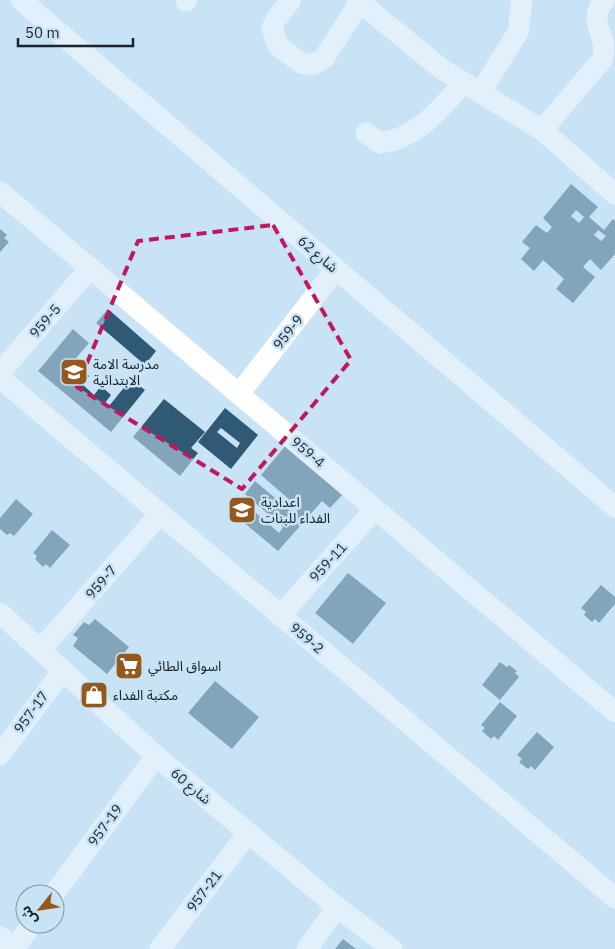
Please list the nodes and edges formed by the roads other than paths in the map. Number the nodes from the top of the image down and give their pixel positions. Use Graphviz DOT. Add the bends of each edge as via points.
graph roads {
  1 [pos="21,0"];
  2 [pos="290,0"];
  3 [pos="522,0"];
  4 [pos="604,0"];
  5 [pos="365,3"];
  6 [pos="472,88"];
  7 [pos="542,130"];
  8 [pos="366,133"];
  9 [pos="0,192"];
  10 [pos="615,194"];
  11 [pos="90,268"];
  12 [pos="336,269"];
  13 [pos="0,373"];
  14 [pos="0,378"];
  15 [pos="239,394"];
  16 [pos="615,507"];
  17 [pos="375,509"];
  18 [pos="160,514"];
  19 [pos="0,612"];
  20 [pos="280,616"];
  21 [pos="41,650"];
  22 [pos="62,670"];
  23 [pos="615,712"];
  24 [pos="0,755"];
  25 [pos="156,756"];
  26 [pos="248,833"];
  27 [pos="61,884"];
  28 [pos="615,898"];
  29 [pos="337,907"];
  30 [pos="22,934"];
  31 [pos="10,945"];
  32 [pos="160,949"];
  33 [pos="307,949"];
  34 [pos="392,949"];
  1 -- 12 [label="street, شارع 62"];
  2 -- 5 [label="street" via="272,28 278,46 303,64 314,64 324,58"];
  3 -- 6 [label="street" via="518,32"];
  4 -- 7 [label="street" via="598,8 597,25 606,50 602,60"];
  5 -- 6 [label="street" via="443,70"];
  6 -- 7 [label="street"];
  6 -- 8 [label="street" via="409,134 392,142 380,143"];
  7 -- 10 [label="street"];
  9 -- 11 [label="street, 959-4"];
  11 -- 13 [label="street, 959-5"];
  11 -- 15 [label="street, 959-4"];
  12 -- 15 [label="street, 959-9"];
  12 -- 16 [label="street, شارع 62"];
  14 -- 18 [label="street, 959-2"];
  15 -- 17 [label="street, 959-4"];
  17 -- 20 [label="street, 959-11"];
  17 -- 23 [label="street, 959-4"];
  18 -- 20 [label="street, 959-2"];
  18 -- 21 [label="street, 959-7"];
  19 -- 21 [label="street, شارع 60"];
  20 -- 28 [label="street, 959-2"];
  21 -- 22 [label="street, شارع 60"];
  22 -- 24 [label="street, 957-17"];
  22 -- 25 [label="street, شارع 60"];
  25 -- 26 [label="street, شارع 60"];
  25 -- 27 [label="street, 957-19"];
  26 -- 29 [label="street, شارع 60"];
  26 -- 32 [label="street, 957-21"];
  29 -- 33 [label="street"];
  29 -- 34 [label="street, شارع 60"];
  30 -- 31 [label="street"];
}
